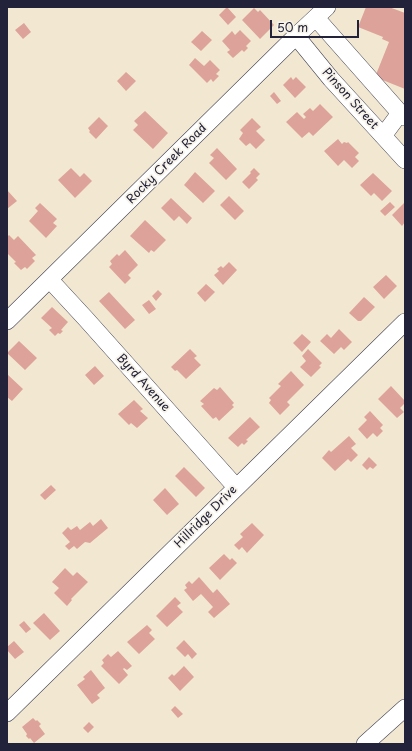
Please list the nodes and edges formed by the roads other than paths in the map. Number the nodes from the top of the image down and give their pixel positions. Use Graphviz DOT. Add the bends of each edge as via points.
graph roads {
  1 [pos="322,12"];
  2 [pos="296,36"];
  3 [pos="402,115"];
  4 [pos="383,136"];
  5 [pos="405,160"];
  6 [pos="50,280"];
  7 [pos="7,321"];
  8 [pos="405,322"];
  9 [pos="236,487"];
  10 [pos="405,708"];
  11 [pos="7,713"];
  12 [pos="365,744"];
  1 -- 2 [label="street, Rocky Creek Road"];
  1 -- 3 [label="street"];
  2 -- 4 [label="street, Pinson Street"];
  2 -- 6 [label="street, Rocky Creek Road"];
  3 -- 4 [label="street"];
  4 -- 5 [label="street, Pinson Street"];
  6 -- 7 [label="street, Rocky Creek Road"];
  6 -- 9 [label="street, Byrd Avenue"];
  8 -- 9 [label="street, Hillridge Drive"];
  9 -- 11 [label="street, Hillridge Drive"];
  10 -- 12 [label="street"];
}
